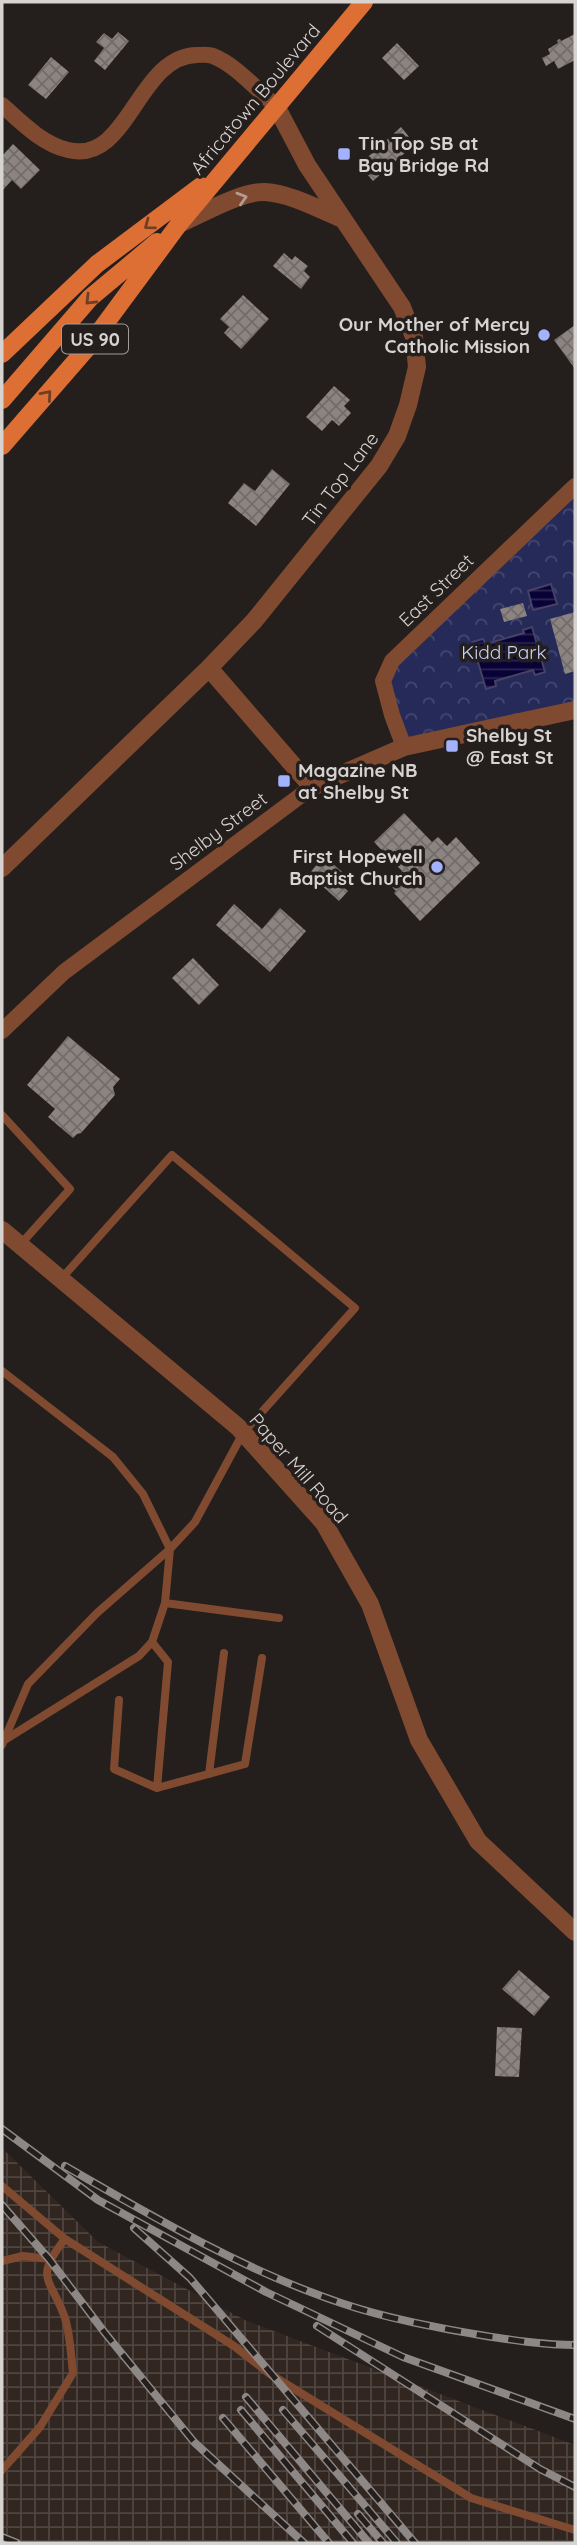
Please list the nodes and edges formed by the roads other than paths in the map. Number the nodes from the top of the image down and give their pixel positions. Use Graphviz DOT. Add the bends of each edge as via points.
graph roads {
  1 [pos="364,2"];
  2 [pos="2,105"];
  3 [pos="276,106"];
  4 [pos="223,169"];
  5 [pos="343,219"];
  6 [pos="179,224"];
  7 [pos="2,354"];
  8 [pos="2,400"];
  9 [pos="2,446"];
  10 [pos="575,486"];
  11 [pos="209,668"];
  12 [pos="575,710"];
  13 [pos="404,747"];
  14 [pos="312,787"];
  15 [pos="2,868"];
  16 [pos="2,1031"];
  17 [pos="2,1115"];
  18 [pos="2,1230"];
  19 [pos="20,1245"];
  20 [pos="61,1279"];
  21 [pos="2,1371"];
  22 [pos="243,1433"];
  23 [pos="170,1549"];
  24 [pos="165,1603"];
  25 [pos="279,1618"];
  26 [pos="152,1642"];
  27 [pos="224,1653"];
  28 [pos="262,1658"];
  29 [pos="119,1700"];
  30 [pos="2,1742"];
  31 [pos="209,1774"];
  32 [pos="157,1788"];
  33 [pos="575,1932"];
  34 [pos="2,2186"];
  35 [pos="65,2239"];
  36 [pos="49,2259"];
  37 [pos="2,2261"];
  38 [pos="2,2470"];
  39 [pos="575,2530"];
  1 -- 3 [label="main road, Africatown Boulevard / US 90"];
  2 -- 3 [label="street" via="33,133 64,150 87,151 114,134 161,69 174,59 210,55 224,61"];
  3 -- 4 [label="main road, Africatown Boulevard / US 90"];
  3 -- 5 [label="street, Tin Top Lane"];
  4 -- 6 [label="main road, Africatown Boulevard / US 90"];
  4 -- 7 [label="main road, one-way" via="97,264"];
  6 -- 5 [label="street, one-way" via="263,192 286,196"];
  5 -- 11 [label="street, Tin Top Lane" via="402,307 414,337 417,367 408,405 379,466 262,611"];
  6 -- 8 [label="main road, Africatown Boulevard / US 90, one-way" via="90,299"];
  9 -- 6 [label="main road, Africatown Boulevard / US 90, one-way" via="88,347"];
  10 -- 13 [label="street, East Street" via="392,661 383,681"];
  11 -- 14 [label="street"];
  11 -- 15 [label="street, Tin Top Lane"];
  12 -- 13 [label="street, Shelby Street"];
  13 -- 14 [label="street, Shelby Street"];
  14 -- 16 [label="street, Shelby Street" via="64,972"];
  17 -- 19 [label="lane" via="70,1189"];
  18 -- 19 [label="street, Paper Mill Road"];
  19 -- 20 [label="street, Paper Mill Road"];
  20 -- 22 [label="street, Paper Mill Road"];
  20 -- 22 [label="lane" via="172,1155 355,1308"];
  21 -- 23 [label="lane" via="113,1457 143,1494"];
  22 -- 23 [label="lane" via="195,1522"];
  22 -- 33 [label="street, Paper Mill Road" via="324,1523 370,1604 419,1740 478,1841"];
  23 -- 24 [label="lane"];
  23 -- 30 [label="lane" via="97,1613 28,1684"];
  24 -- 25 [label="lane"];
  24 -- 26 [label="lane"];
  26 -- 30 [label="lane" via="139,1656"];
  26 -- 32 [label="lane" via="168,1662"];
  27 -- 31 [label="lane"];
  28 -- 31 [label="lane" via="245,1764"];
  29 -- 32 [label="lane" via="114,1769"];
  31 -- 32 [label="lane"];
  34 -- 35 [label="lane"];
  35 -- 36 [label="lane"];
  35 -- 39 [label="lane" via="234,2346 270,2374 471,2498"];
  36 -- 37 [label="lane" via="23,2256"];
  36 -- 38 [label="lane" via="48,2283 65,2319 73,2372 40,2427"];
}
